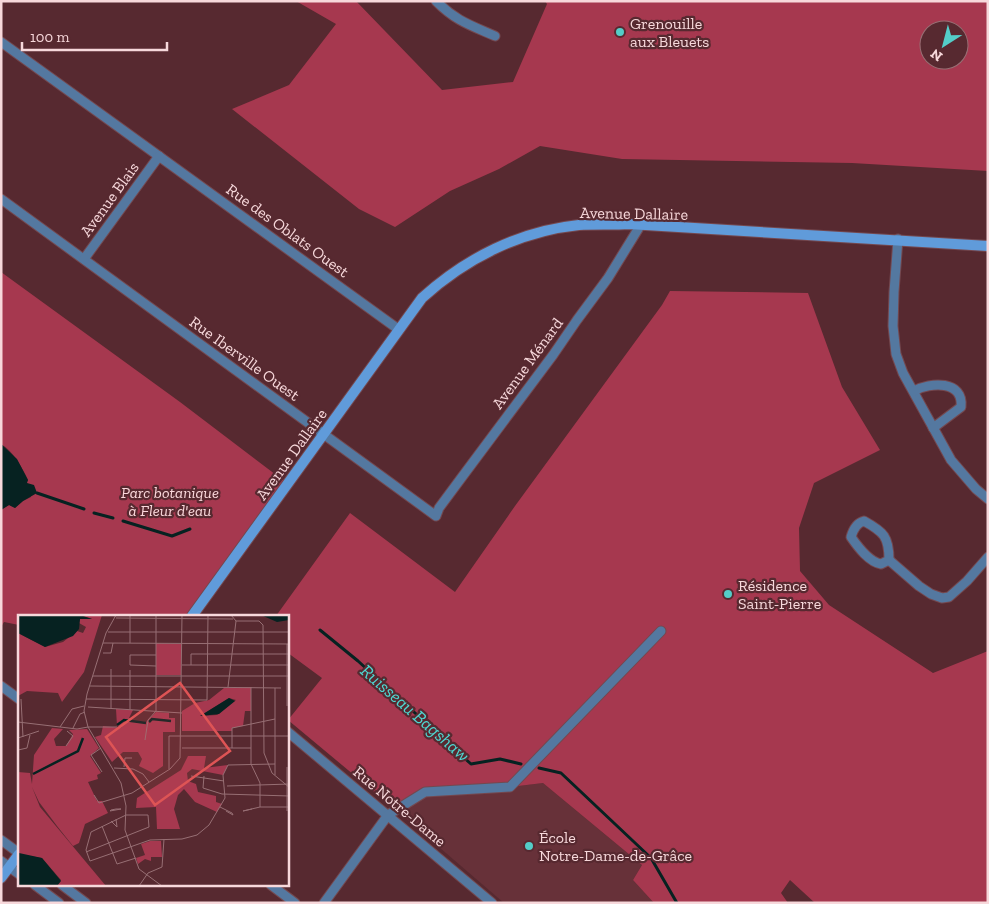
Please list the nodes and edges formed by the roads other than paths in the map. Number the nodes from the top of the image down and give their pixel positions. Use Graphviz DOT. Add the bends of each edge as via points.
graph roads {
  1 [pos="436,1"];
  2 [pos="495,36"];
  3 [pos="1,42"];
  4 [pos="159,156"];
  5 [pos="1,198"];
  6 [pos="640,226"];
  7 [pos="898,239"];
  8 [pos="988,246"];
  9 [pos="84,259"];
  10 [pos="398,329"];
  11 [pos="914,391"];
  12 [pos="933,428"];
  13 [pos="323,434"];
  14 [pos="988,499"];
  15 [pos="436,516"];
  16 [pos="988,557"];
  17 [pos="889,560"];
  18 [pos="193,615"];
  19 [pos="661,631"];
  20 [pos="1,686"];
  21 [pos="18,698"];
  22 [pos="289,733"];
  23 [pos="388,815"];
  24 [pos="1,840"];
  25 [pos="18,853"];
  26 [pos="18,855"];
  27 [pos="5,864"];
  28 [pos="18,873"];
  29 [pos="1,878"];
  30 [pos="36,886"];
  31 [pos="63,886"];
  32 [pos="272,886"];
  33 [pos="59,903"];
  34 [pos="86,903"];
  35 [pos="295,903"];
  36 [pos="324,903"];
  37 [pos="492,903"];
  1 -- 2 [label="street" via="462,22"];
  3 -- 4 [label="street, Rue des Oblats Ouest"];
  4 -- 9 [label="street, Avenue Blais"];
  4 -- 10 [label="street, Rue des Oblats Ouest"];
  5 -- 9 [label="street, Rue Iberville Ouest"];
  6 -- 7 [label="street, Avenue Dallaire"];
  6 -- 10 [label="street, Avenue Dallaire" via="580,225 534,233 502,245 439,283 422,298"];
  6 -- 15 [label="street, Avenue Ménard" via="608,278"];
  7 -- 8 [label="street, Avenue Dallaire"];
  7 -- 11 [label="street" via="894,337 903,373"];
  9 -- 13 [label="street, Rue Iberville Ouest"];
  10 -- 13 [label="street, Avenue Dallaire" via="362,384"];
  11 -- 12 [label="street"];
  11 -- 12 [label="street" via="922,386 948,386 962,400 961,407"];
  12 -- 14 [label="street" via="951,460"];
  13 -- 15 [label="street, Rue Iberville Ouest"];
  13 -- 18 [label="street, Avenue Dallaire"];
  16 -- 17 [label="street" via="950,597 942,598 919,586"];
  17 -- 17 [label="street" via="877,564 855,543 851,537 860,522 872,525 885,536"];
  19 -- 23 [label="street" via="510,787 425,792"];
  20 -- 21 [label="street"];
  22 -- 23 [label="street, Rue Notre-Dame"];
  23 -- 36 [label="street"];
  23 -- 37 [label="street, Rue Notre-Dame"];
  24 -- 25 [label="street"];
  26 -- 27 [label="street"];
  27 -- 28 [label="street"];
  27 -- 29 [label="street"];
  30 -- 33 [label="street"];
  31 -- 34 [label="street"];
  32 -- 35 [label="street"];
}
